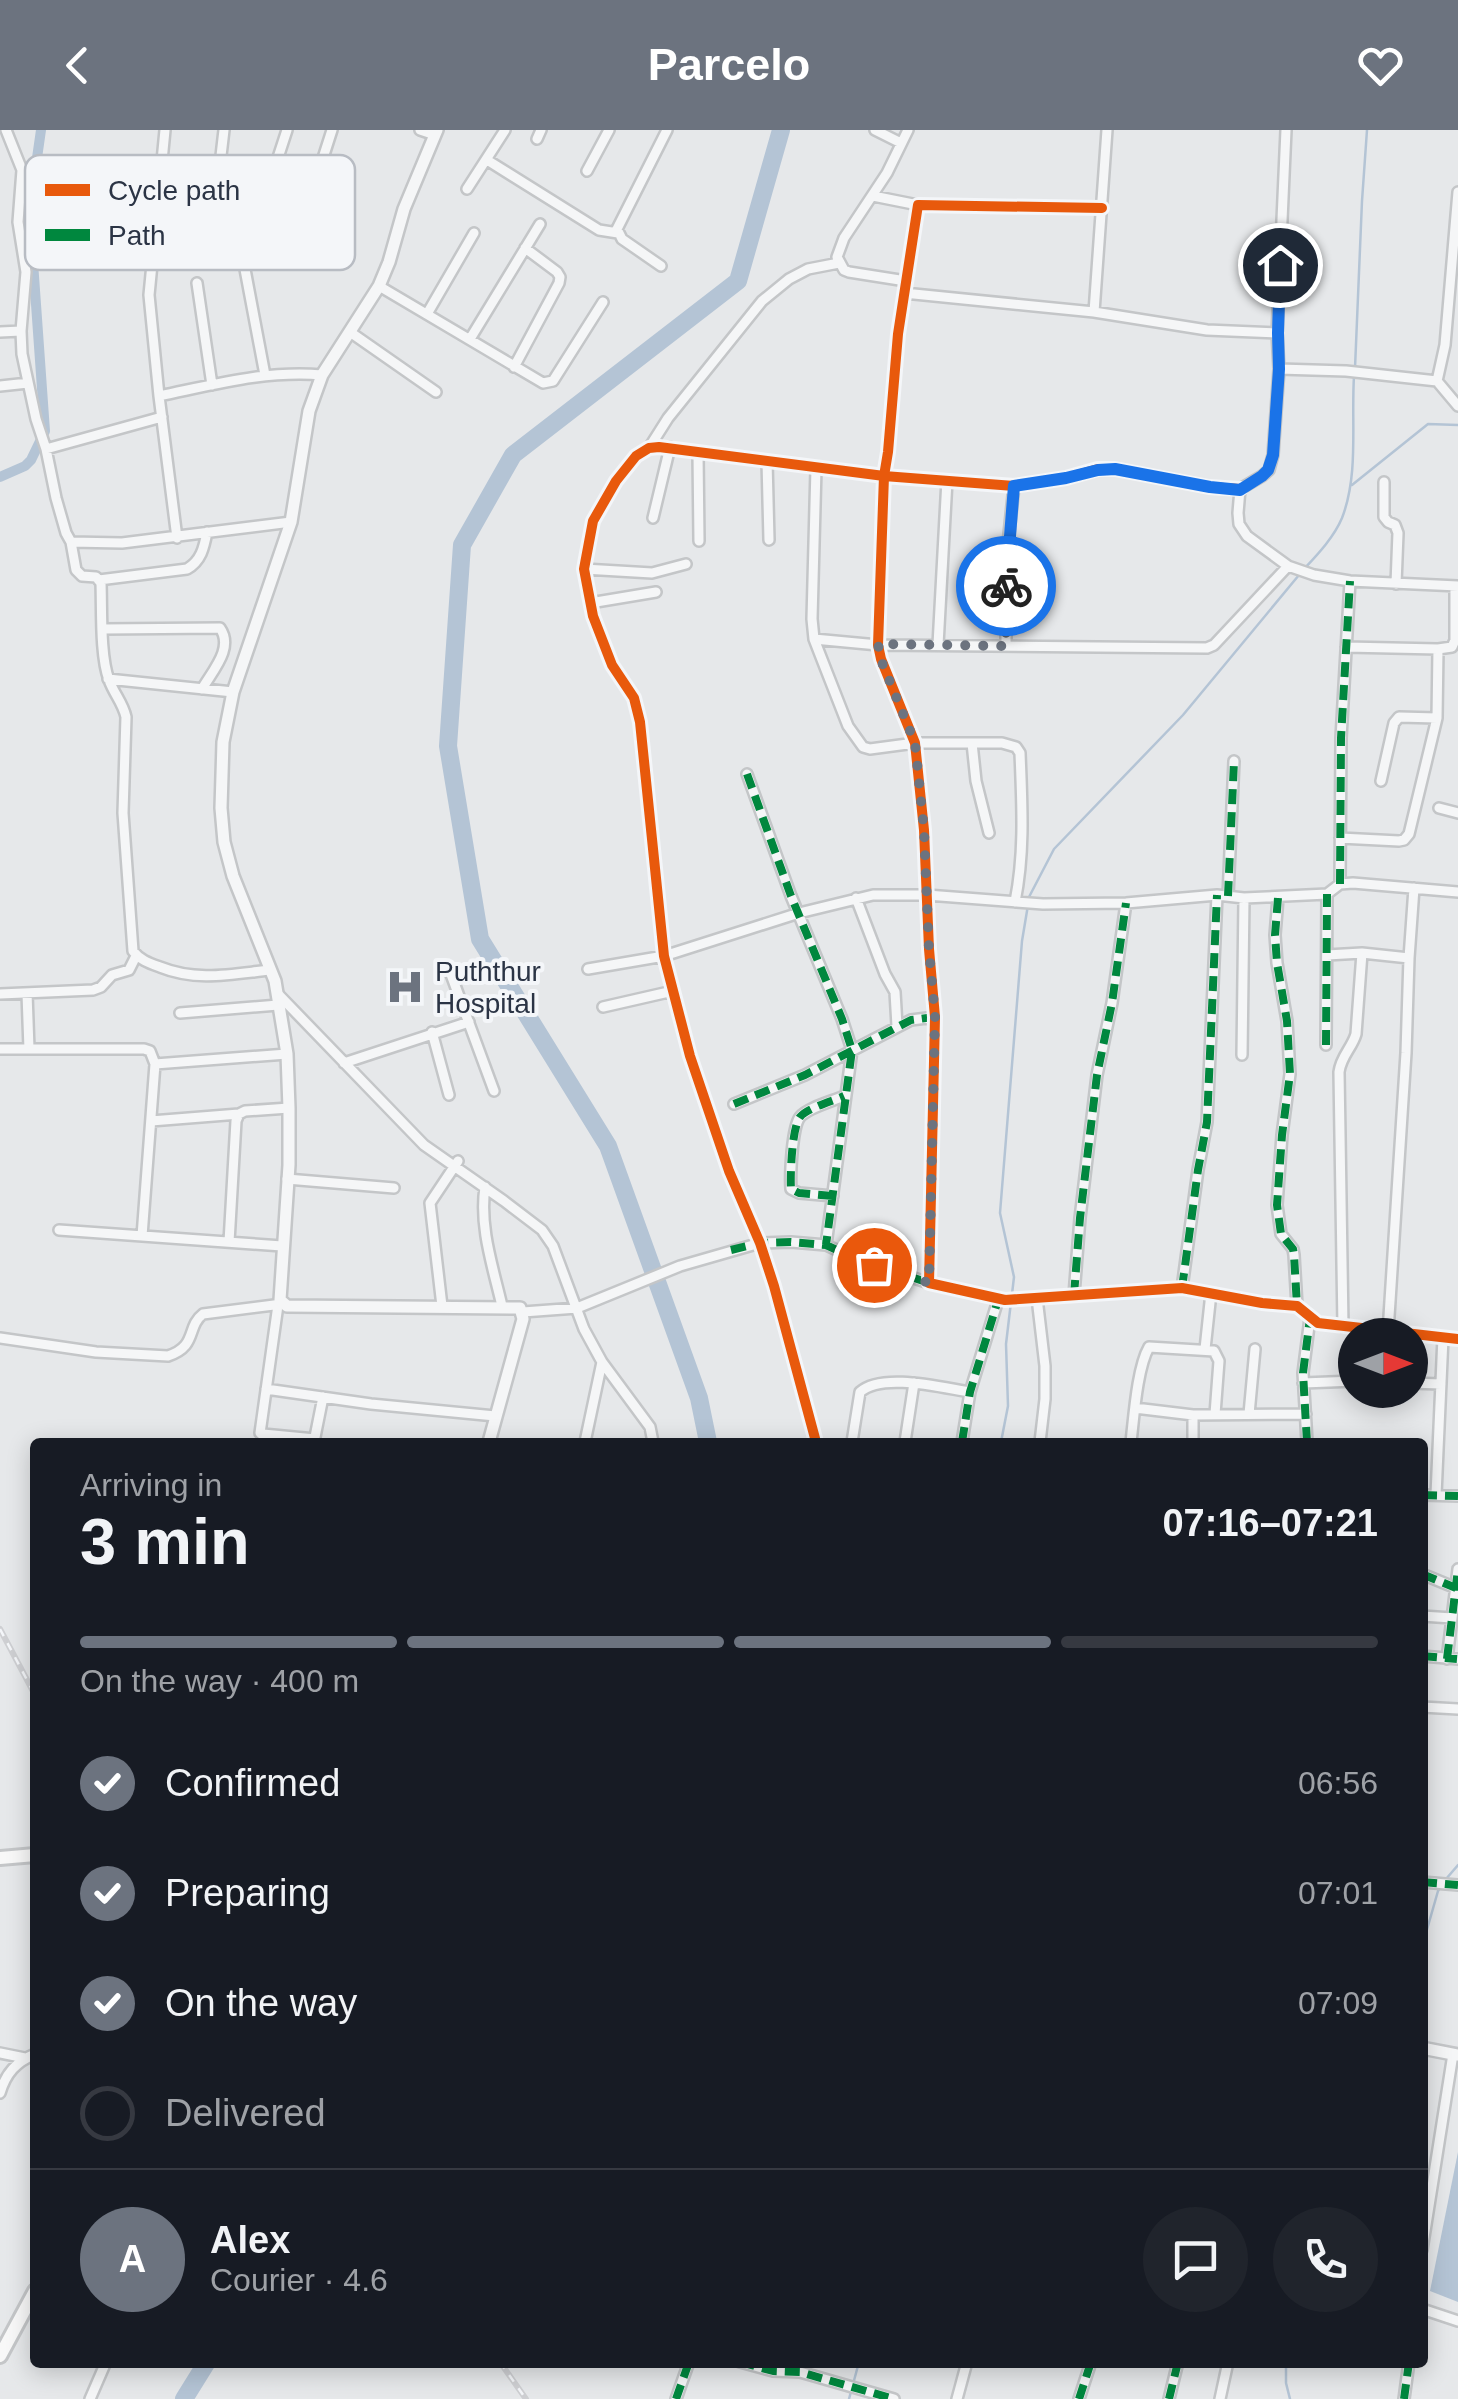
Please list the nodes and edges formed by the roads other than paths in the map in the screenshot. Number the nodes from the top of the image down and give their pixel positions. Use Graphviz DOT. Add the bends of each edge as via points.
graph roads {
  1 [pos="6,130"];
  2 [pos="165,130"];
  3 [pos="224,130"];
  4 [pos="287,130"];
  5 [pos="332,130"];
  6 [pos="420,130"];
  7 [pos="504,130"];
  8 [pos="608,130"];
  9 [pos="667,130"];
  10 [pos="876,130"];
  11 [pos="908,130"];
  12 [pos="1107,130"];
  13 [pos="1286,130"];
  14 [pos="436,132"];
  15 [pos="901,143"];
  16 [pos="163,155"];
  17 [pos="221,155"];
  18 [pos="279,155"];
  19 [pos="324,155"];
  20 [pos="487,160"];
  21 [pos="587,171"];
  22 [pos="467,188"];
  23 [pos="1458,192"];
  24 [pos="873,196"];
  25 [pos="918,205"];
  26 [pos="1102,208"];
  27 [pos="540,224"];
  28 [pos="474,233"];
  29 [pos="618,233"];
  30 [pos="525,248"];
  31 [pos="839,263"];
  32 [pos="25,266"];
  33 [pos="660,266"];
  34 [pos="26,270"];
  35 [pos="151,270"];
  36 [pos="245,270"];
  37 [pos="906,282"];
  38 [pos="196,283"];
  39 [pos="379,286"];
  40 [pos="904,294"];
  41 [pos="603,302"];
  42 [pos="1094,312"];
  43 [pos="427,314"];
  44 [pos="21,331"];
  45 [pos="0,332"];
  46 [pos="350,332"];
  47 [pos="1278,333"];
  48 [pos="470,338"];
  49 [pos="514,367"];
  50 [pos="1279,369"];
  51 [pos="265,375"];
  52 [pos="322,375"];
  53 [pos="1436,381"];
  54 [pos="28,383"];
  55 [pos="212,385"];
  56 [pos="0,386"];
  57 [pos="436,392"];
  58 [pos="159,396"];
  59 [pos="1458,405"];
  60 [pos="162,416"];
  61 [pos="43,442"];
  62 [pos="649,448"];
  63 [pos="670,448"];
  64 [pos="698,454"];
  65 [pos="767,461"];
  66 [pos="816,468"];
  67 [pos="884,476"];
  68 [pos="947,480"];
  69 [pos="1384,482"];
  70 [pos="1014,486"];
  71 [pos="1240,490"];
  72 [pos="653,518"];
  73 [pos="291,522"];
  74 [pos="207,532"];
  75 [pos="178,538"];
  76 [pos="769,540"];
  77 [pos="699,541"];
  78 [pos="72,542"];
  79 [pos="686,564"];
  80 [pos="1291,567"];
  81 [pos="584,569"];
  82 [pos="100,580"];
  83 [pos="1350,581"];
  84 [pos="1396,584"];
  85 [pos="1457,586"];
  86 [pos="656,592"];
  87 [pos="590,603"];
  88 [pos="103,628"];
  89 [pos="814,639"];
  90 [pos="878,644"];
  91 [pos="938,645"];
  92 [pos="1006,646"];
  93 [pos="1346,646"];
  94 [pos="1438,649"];
  95 [pos="108,679"];
  96 [pos="202,689"];
  97 [pos="233,692"];
  98 [pos="1437,718"];
  99 [pos="915,743"];
  100 [pos="972,743"];
  101 [pos="1234,761"];
  102 [pos="747,774"];
  103 [pos="1381,781"];
  104 [pos="1439,808"];
  105 [pos="1458,813"];
  106 [pos="989,833"];
  107 [pos="1340,838"];
  108 [pos="1340,884"];
  109 [pos="1414,888"];
  110 [pos="1458,892"];
  111 [pos="927,894"];
  112 [pos="1327,894"];
  113 [pos="1223,895"];
  114 [pos="856,898"];
  115 [pos="1244,898"];
  116 [pos="1278,898"];
  117 [pos="1018,902"];
  118 [pos="1126,903"];
  119 [pos="799,913"];
  120 [pos="1362,953"];
  121 [pos="1327,954"];
  122 [pos="136,956"];
  123 [pos="664,956"];
  124 [pos="1409,958"];
  125 [pos="449,969"];
  126 [pos="588,969"];
  127 [pos="270,970"];
  128 [pos="673,991"];
  129 [pos="27,993"];
  130 [pos="0,994"];
  131 [pos="278,999"];
  132 [pos="603,1007"];
  133 [pos="180,1012"];
  134 [pos="935,1016"];
  135 [pos="469,1022"];
  136 [pos="897,1026"];
  137 [pos="432,1032"];
  138 [pos="1326,1044"];
  139 [pos="0,1049"];
  140 [pos="28,1049"];
  141 [pos="852,1050"];
  142 [pos="287,1054"];
  143 [pos="1242,1055"];
  144 [pos="344,1063"];
  145 [pos="155,1064"];
  146 [pos="494,1091"];
  147 [pos="450,1095"];
  148 [pos="844,1096"];
  149 [pos="734,1104"];
  150 [pos="290,1108"];
  151 [pos="239,1114"];
  152 [pos="151,1121"];
  153 [pos="456,1164"];
  154 [pos="288,1179"];
  155 [pos="484,1187"];
  156 [pos="394,1188"];
  157 [pos="834,1196"];
  158 [pos="59,1230"];
  159 [pos="142,1236"];
  160 [pos="229,1242"];
  161 [pos="760,1243"];
  162 [pos="282,1246"];
  163 [pos="826,1246"];
  164 [pos="929,1283"];
  165 [pos="1182,1288"];
  166 [pos="1211,1293"];
  167 [pos="1074,1295"];
  168 [pos="1033,1298"];
  169 [pos="1002,1300"];
  170 [pos="280,1305"];
  171 [pos="442,1306"];
  172 [pos="502,1306"];
  173 [pos="1297,1306"];
  174 [pos="577,1308"];
  175 [pos="523,1312"];
  176 [pos="1310,1318"];
  177 [pos="1344,1318"];
  178 [pos="1389,1318"];
  179 [pos="1338,1326"];
  180 [pos="1428,1336"];
  181 [pos="1443,1337"];
  182 [pos="0,1338"];
  183 [pos="1458,1339"];
  184 [pos="1205,1348"];
  185 [pos="1256,1349"];
  186 [pos="602,1362"];
  187 [pos="1338,1382"];
  188 [pos="914,1383"];
  189 [pos="1303,1383"];
  190 [pos="1428,1384"];
  191 [pos="1441,1384"];
  192 [pos="266,1389"];
  193 [pos="970,1392"];
  194 [pos="323,1397"];
  195 [pos="1134,1408"];
  196 [pos="1193,1414"];
  197 [pos="1215,1414"];
  198 [pos="1250,1414"];
  199 [pos="1306,1414"];
  200 [pos="495,1416"];
  201 [pos="260,1434"];
  202 [pos="265,1438"];
  203 [pos="291,1438"];
  204 [pos="315,1438"];
  205 [pos="490,1438"];
  206 [pos="585,1438"];
  207 [pos="652,1438"];
  208 [pos="815,1438"];
  209 [pos="853,1438"];
  210 [pos="905,1438"];
  211 [pos="963,1438"];
  212 [pos="1041,1438"];
  213 [pos="1131,1438"];
  214 [pos="1193,1438"];
  215 [pos="1308,1438"];
  216 [pos="1428,1494"];
  217 [pos="1436,1495"];
  218 [pos="1458,1496"];
  219 [pos="1458,1568"];
  220 [pos="1428,1576"];
  221 [pos="1456,1588"];
  222 [pos="1428,1616"];
  223 [pos="1452,1618"];
  224 [pos="1452,1659"];
  225 [pos="1428,1707"];
  226 [pos="1458,1709"];
  227 [pos="30,1856"];
  228 [pos="0,1858"];
  229 [pos="1458,1872"];
  230 [pos="1428,1882"];
  231 [pos="1455,1885"];
  232 [pos="1428,2049"];
  233 [pos="0,2052"];
  234 [pos="1456,2054"];
  235 [pos="30,2056"];
  236 [pos="0,2092"];
  237 [pos="1428,2215"];
  238 [pos="30,2300"];
  239 [pos="1428,2311"];
  240 [pos="1458,2321"];
  241 [pos="2,2348"];
  242 [pos="103,2368"];
  243 [pos="687,2368"];
  244 [pos="761,2368"];
  245 [pos="965,2368"];
  246 [pos="1089,2368"];
  247 [pos="1177,2368"];
  248 [pos="1227,2368"];
  249 [pos="1409,2368"];
  250 [pos="90,2399"];
  251 [pos="676,2399"];
  252 [pos="894,2399"];
  253 [pos="958,2399"];
  254 [pos="1079,2399"];
  255 [pos="1169,2399"];
  256 [pos="1220,2399"];
  257 [pos="1404,2399"];
  1 -- 32 [label="street" via="22,170 18,222"];
  2 -- 16 [label="street"];
  3 -- 17 [label="street"];
  4 -- 18 [label="street"];
  5 -- 19 [label="street"];
  6 -- 14 [label="street"];
  7 -- 20 [label="street"];
  8 -- 21 [label="street"];
  9 -- 29 [label="street"];
  10 -- 15 [label="street"];
  11 -- 15 [label="street"];
  12 -- 26 [label="street"];
  13 -- 47 [label="street"];
  14 -- 39 [label="street"];
  15 -- 24 [label="street"];
  20 -- 22 [label="street"];
  20 -- 29 [label="street" via="599,230"];
  23 -- 53 [label="street"];
  24 -- 25 [label="street"];
  24 -- 31 [label="street" via="839,248"];
  25 -- 26 [label="street"];
  25 -- 37 [label="street"];
  26 -- 42 [label="street"];
  27 -- 30 [label="street"];
  28 -- 43 [label="street"];
  29 -- 33 [label="street"];
  30 -- 48 [label="street"];
  30 -- 49 [label="street" via="560,278"];
  31 -- 37 [label="street" via="850,272"];
  31 -- 62 [label="street" via="808,269 762,301"];
  34 -- 44 [label="street"];
  35 -- 58 [label="street"];
  36 -- 51 [label="street"];
  37 -- 40 [label="street"];
  38 -- 55 [label="street"];
  39 -- 43 [label="street"];
  39 -- 46 [label="street"];
  40 -- 42 [label="street"];
  40 -- 67 [label="street"];
  41 -- 49 [label="street" via="553,381 544,384"];
  42 -- 47 [label="street" via="1207,330"];
  43 -- 48 [label="street"];
  44 -- 45 [label="street"];
  44 -- 54 [label="street"];
  46 -- 52 [label="street"];
  46 -- 57 [label="street"];
  47 -- 50 [label="street"];
  48 -- 49 [label="street"];
  50 -- 53 [label="street"];
  50 -- 71 [label="street" via="1272,463"];
  51 -- 52 [label="street"];
  51 -- 55 [label="street"];
  52 -- 73 [label="street" via="309,411"];
  53 -- 59 [label="street"];
  54 -- 56 [label="street"];
  54 -- 61 [label="street"];
  55 -- 58 [label="street"];
  58 -- 60 [label="street"];
  60 -- 61 [label="street"];
  60 -- 75 [label="street"];
  61 -- 78 [label="street"];
  62 -- 63 [label="street"];
  62 -- 81 [label="street" via="616,481 593,522"];
  63 -- 64 [label="street"];
  63 -- 72 [label="street"];
  64 -- 65 [label="street"];
  64 -- 77 [label="street"];
  65 -- 66 [label="street"];
  65 -- 76 [label="street"];
  66 -- 67 [label="street"];
  66 -- 89 [label="street"];
  67 -- 68 [label="street"];
  67 -- 90 [label="street"];
  68 -- 70 [label="street"];
  68 -- 91 [label="street"];
  69 -- 84 [label="street" via="1384,517 1397,528"];
  70 -- 71 [label="street" via="1115,469"];
  70 -- 92 [label="street"];
  71 -- 80 [label="street" via="1239,524"];
  73 -- 74 [label="street"];
  73 -- 97 [label="street"];
  74 -- 75 [label="street"];
  74 -- 82 [label="street" via="200,557 186,569"];
  75 -- 78 [label="street"];
  78 -- 82 [label="street" via="77,573"];
  79 -- 81 [label="street" via="652,573"];
  80 -- 83 [label="street"];
  80 -- 92 [label="street" via="1207,648"];
  81 -- 87 [label="street"];
  82 -- 88 [label="street"];
  83 -- 84 [label="street"];
  83 -- 93 [label="street"];
  84 -- 85 [label="street"];
  85 -- 94 [label="street" via="1456,640"];
  86 -- 87 [label="street"];
  87 -- 123 [label="street" via="640,722"];
  88 -- 95 [label="street"];
  88 -- 96 [label="street" via="220,628 223,655"];
  89 -- 90 [label="street"];
  89 -- 99 [label="street" via="857,742 870,749"];
  90 -- 91 [label="street"];
  90 -- 99 [label="street"];
  91 -- 92 [label="street"];
  93 -- 94 [label="street"];
  93 -- 107 [label="street"];
  94 -- 98 [label="street"];
  95 -- 96 [label="street"];
  95 -- 122 [label="street" via="126,717 122,813"];
  96 -- 97 [label="street"];
  97 -- 127 [label="street" via="222,742 224,842"];
  98 -- 103 [label="street" via="1398,717"];
  98 -- 107 [label="street" via="1407,838"];
  99 -- 100 [label="street"];
  99 -- 111 [label="street"];
  100 -- 106 [label="street"];
  100 -- 117 [label="street" via="1009,744 1020,753 1024,836"];
  101 -- 113 [label="street"];
  102 -- 119 [label="street"];
  104 -- 105 [label="street"];
  107 -- 108 [label="street"];
  108 -- 109 [label="street"];
  108 -- 112 [label="street"];
  109 -- 110 [label="street"];
  109 -- 124 [label="street"];
  111 -- 114 [label="street"];
  111 -- 117 [label="street"];
  111 -- 134 [label="street"];
  112 -- 116 [label="street"];
  112 -- 121 [label="street"];
  113 -- 115 [label="street"];
  113 -- 118 [label="street"];
  113 -- 165 [label="street" via="1208,1122"];
  114 -- 119 [label="street"];
  114 -- 136 [label="street" via="895,992"];
  115 -- 116 [label="street"];
  115 -- 143 [label="street"];
  116 -- 173 [label="street" via="1277,963 1290,1074 1278,1205 1280,1234 1293,1249"];
  117 -- 118 [label="street"];
  118 -- 167 [label="street" via="1097,1075"];
  119 -- 123 [label="street"];
  119 -- 141 [label="street"];
  120 -- 121 [label="street"];
  120 -- 124 [label="street"];
  120 -- 177 [label="street" via="1356,1034 1339,1072"];
  121 -- 138 [label="street"];
  122 -- 127 [label="street" via="201,977"];
  122 -- 129 [label="street" via="130,970 98,988"];
  123 -- 126 [label="street"];
  123 -- 128 [label="street"];
  124 -- 178 [label="street"];
  125 -- 135 [label="street"];
  127 -- 131 [label="street"];
  128 -- 132 [label="street"];
  128 -- 161 [label="street" via="718,1138"];
  129 -- 130 [label="street"];
  129 -- 140 [label="street"];
  131 -- 133 [label="street"];
  131 -- 142 [label="street"];
  131 -- 144 [label="street"];
  134 -- 136 [label="street"];
  134 -- 164 [label="street"];
  135 -- 137 [label="street"];
  135 -- 146 [label="street"];
  136 -- 141 [label="street"];
  137 -- 144 [label="street"];
  137 -- 147 [label="street"];
  139 -- 140 [label="street"];
  140 -- 145 [label="street" via="144,1049"];
  141 -- 148 [label="street"];
  141 -- 149 [label="street"];
  142 -- 145 [label="street"];
  142 -- 150 [label="street"];
  144 -- 153 [label="street" via="424,1146"];
  145 -- 152 [label="street"];
  148 -- 157 [label="street"];
  148 -- 157 [label="street" via="804,1114 796,1129 791,1189"];
  150 -- 151 [label="street"];
  150 -- 154 [label="street"];
  151 -- 152 [label="street"];
  151 -- 160 [label="street"];
  152 -- 159 [label="street"];
  153 -- 155 [label="street"];
  153 -- 171 [label="street" via="430,1203"];
  154 -- 156 [label="street"];
  154 -- 162 [label="street"];
  155 -- 172 [label="street" via="484,1228"];
  155 -- 174 [label="street" via="542,1230"];
  157 -- 163 [label="street"];
  158 -- 159 [label="street"];
  159 -- 160 [label="street"];
  160 -- 162 [label="street"];
  161 -- 163 [label="street"];
  161 -- 174 [label="street"];
  161 -- 208 [label="street"];
  162 -- 170 [label="street"];
  163 -- 164 [label="street"];
  164 -- 169 [label="street"];
  165 -- 166 [label="street"];
  165 -- 167 [label="street"];
  166 -- 173 [label="street"];
  166 -- 184 [label="street"];
  167 -- 168 [label="street"];
  168 -- 169 [label="street"];
  168 -- 212 [label="street" via="1046,1366"];
  169 -- 193 [label="street"];
  170 -- 171 [label="street"];
  170 -- 182 [label="street" via="203,1314 190,1340 168,1356"];
  170 -- 192 [label="street"];
  171 -- 172 [label="street"];
  172 -- 175 [label="street"];
  173 -- 176 [label="street"];
  174 -- 175 [label="street"];
  174 -- 186 [label="street"];
  175 -- 200 [label="street"];
  176 -- 179 [label="street"];
  176 -- 189 [label="street"];
  180 -- 181 [label="street"];
  181 -- 183 [label="street"];
  181 -- 191 [label="street"];
  184 -- 195 [label="street" via="1149,1347"];
  184 -- 197 [label="street" via="1219,1361"];
  185 -- 198 [label="street"];
  186 -- 206 [label="street"];
  186 -- 207 [label="street"];
  187 -- 189 [label="street"];
  188 -- 193 [label="street"];
  188 -- 209 [label="street" via="872,1384 860,1392"];
  188 -- 210 [label="street"];
  189 -- 199 [label="street"];
  190 -- 191 [label="street"];
  191 -- 217 [label="street"];
  192 -- 194 [label="street"];
  192 -- 201 [label="street"];
  193 -- 211 [label="street"];
  194 -- 200 [label="street"];
  194 -- 204 [label="street"];
  195 -- 196 [label="street"];
  195 -- 213 [label="street"];
  196 -- 197 [label="street"];
  196 -- 214 [label="street"];
  197 -- 198 [label="street"];
  198 -- 199 [label="street"];
  199 -- 215 [label="street"];
  200 -- 205 [label="street"];
  201 -- 202 [label="street"];
  201 -- 203 [label="street"];
  216 -- 217 [label="street"];
  217 -- 218 [label="street"];
  219 -- 221 [label="street"];
  220 -- 221 [label="street"];
  221 -- 223 [label="street"];
  222 -- 223 [label="street"];
  223 -- 224 [label="street"];
  225 -- 226 [label="street"];
  227 -- 228 [label="main road"];
  229 -- 231 [label="street"];
  230 -- 231 [label="street"];
  232 -- 234 [label="street"];
  233 -- 235 [label="street"];
  234 -- 237 [label="street"];
  235 -- 236 [label="street" via="7,2074"];
  238 -- 241 [label="main road"];
  239 -- 240 [label="street"];
  242 -- 250 [label="street"];
  243 -- 251 [label="street"];
  244 -- 252 [label="street"];
  245 -- 253 [label="street"];
  246 -- 254 [label="street"];
  247 -- 255 [label="street"];
  248 -- 256 [label="street"];
  249 -- 257 [label="street"];
}
